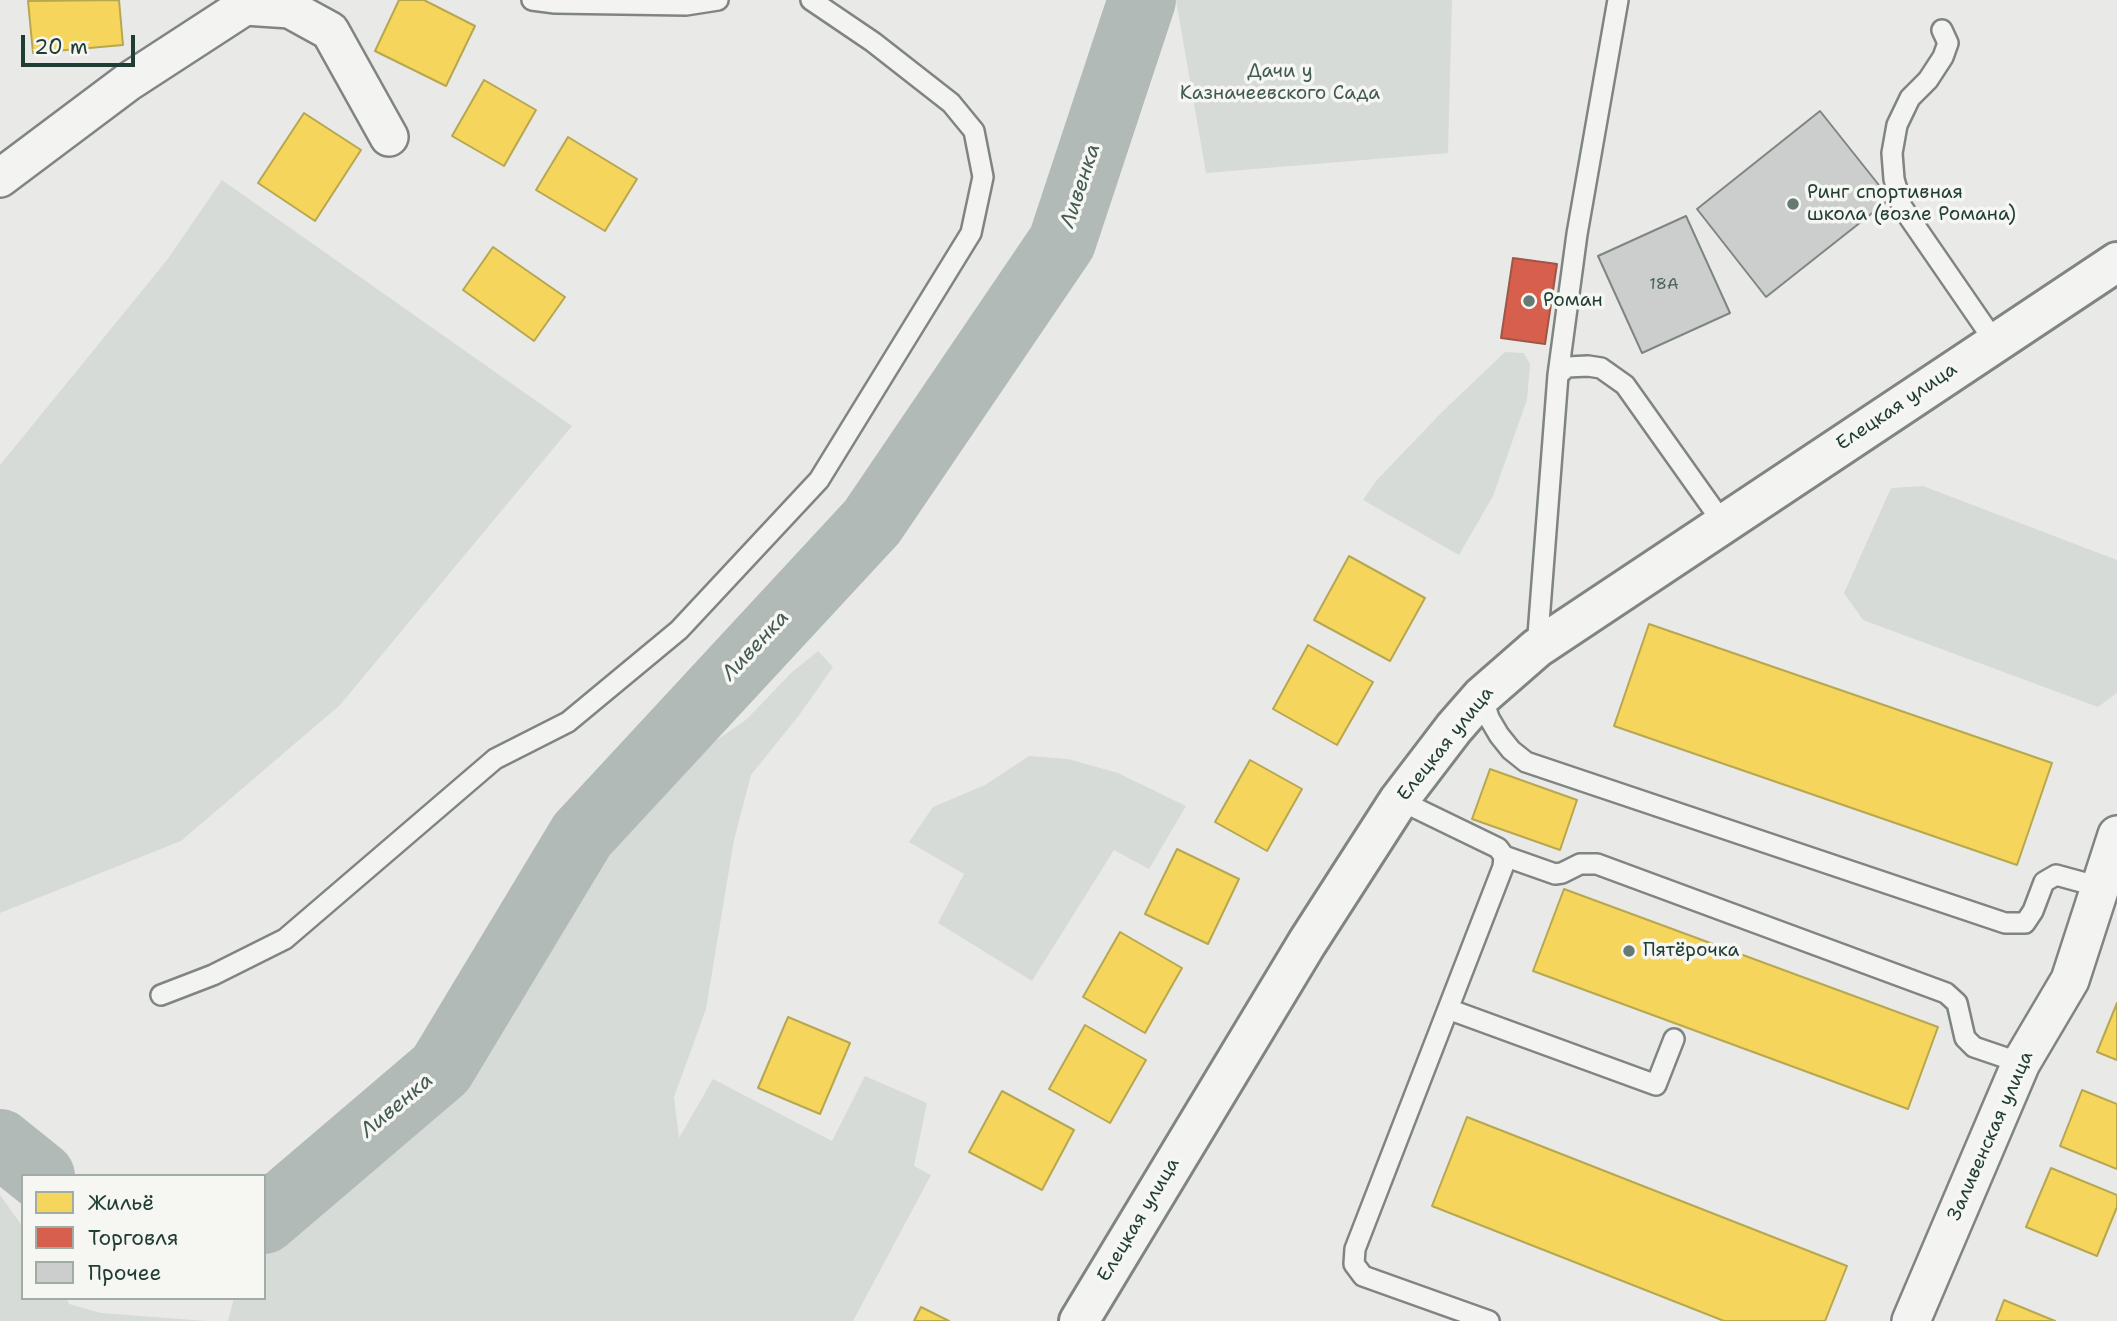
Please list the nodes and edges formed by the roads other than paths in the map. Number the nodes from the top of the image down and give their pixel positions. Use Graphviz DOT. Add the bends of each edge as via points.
graph roads {
  1 [pos="532,0"];
  2 [pos="718,0"];
  3 [pos="811,0"];
  4 [pos="1618,0"];
  5 [pos="303,5"];
  6 [pos="1942,30"];
  7 [pos="389,137"];
  8 [pos="0,178"];
  9 [pos="2117,262"];
  10 [pos="1995,342"];
  11 [pos="1558,375"];
  12 [pos="1723,523"];
  13 [pos="1537,648"];
  14 [pos="1482,696"];
  15 [pos="1399,800"];
  16 [pos="2117,835"];
  17 [pos="1504,856"];
  18 [pos="2100,887"];
  19 [pos="161,995"];
  20 [pos="1448,1009"];
  21 [pos="1674,1039"];
  22 [pos="2021,1063"];
  23 [pos="1079,1321"];
  24 [pos="1489,1321"];
  25 [pos="1911,1321"];
  1 -- 2 [label="lane" via="686,5"];
  3 -- 19 [label="lane" via="951,103 974,131 983,177 971,233 819,480 679,630 568,722 495,759 285,939"];
  4 -- 11 [label="lane" via="1577,234"];
  5 -- 7 [label="street" via="330,31"];
  5 -- 8 [label="street" via="245,6 128,82"];
  6 -- 10 [label="lane" via="1948,43 1943,57 1910,98 1897,125 1894,179 1902,207"];
  9 -- 10 [label="street, Елецкая улица"];
  10 -- 12 [label="street, Елецкая улица"];
  11 -- 12 [label="lane" via="1567,367 1588,366 1601,368 1625,385"];
  11 -- 13 [label="lane"];
  12 -- 13 [label="street, Елецкая улица"];
  13 -- 14 [label="street, Елецкая улица"];
  14 -- 15 [label="street, Елецкая улица"];
  14 -- 18 [label="lane" via="1499,734 1526,762 2005,923 2025,923 2044,882 2056,875"];
  15 -- 17 [label="lane" via="1498,848"];
  15 -- 23 [label="street, Елецкая улица" via="1307,943"];
  16 -- 18 [label="street, Заливенская улица"];
  17 -- 20 [label="lane"];
  17 -- 22 [label="lane" via="1555,874 1580,864 1597,864 1946,993 1957,1003 1965,1038 1974,1047"];
  18 -- 22 [label="street, Заливенская улица" via="2070,980"];
  20 -- 21 [label="lane" via="1656,1085"];
  20 -- 24 [label="lane" via="1355,1249 1354,1264 1363,1276"];
  22 -- 25 [label="street, Заливенская улица"];
}
